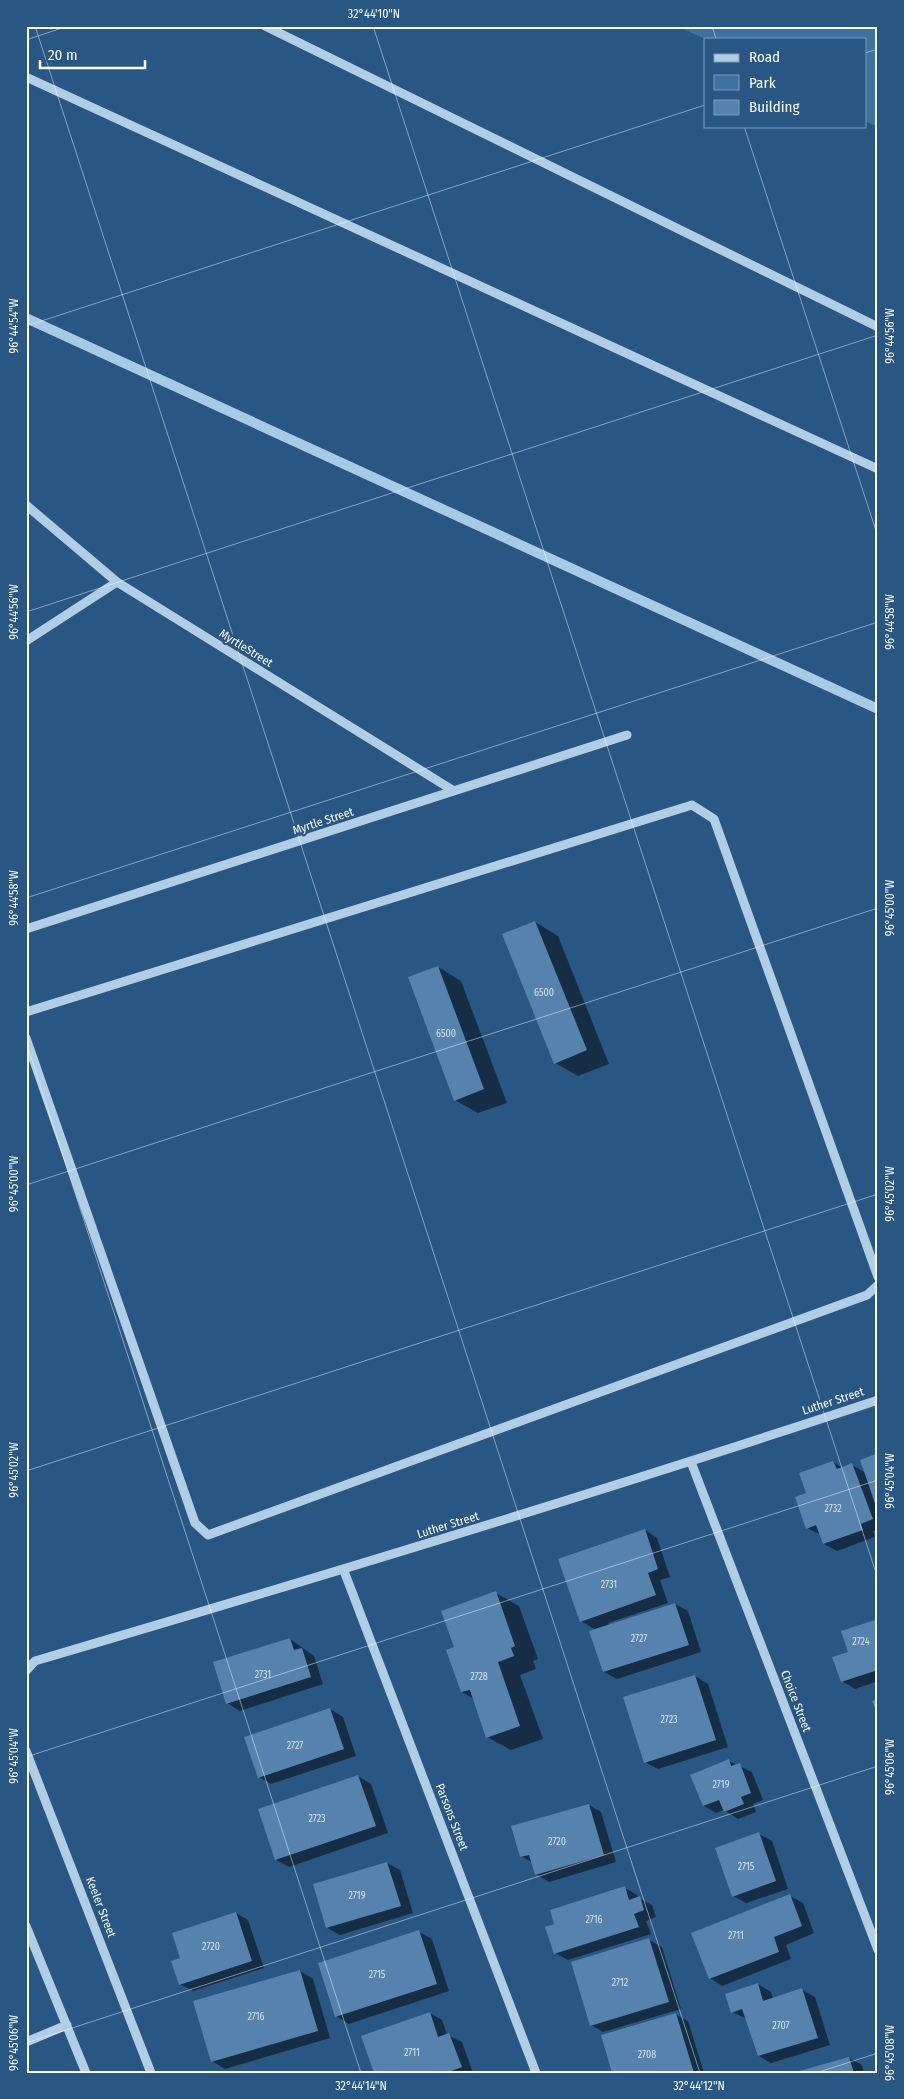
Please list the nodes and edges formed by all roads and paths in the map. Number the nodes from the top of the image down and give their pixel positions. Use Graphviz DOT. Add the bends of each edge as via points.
graph roads {
  1 [pos="264,26"];
  2 [pos="26,77"];
  3 [pos="878,327"];
  4 [pos="878,469"];
  5 [pos="26,506"];
  6 [pos="117,582"];
  7 [pos="26,641"];
  8 [pos="627,735"];
  9 [pos="454,791"];
  10 [pos="26,929"];
  11 [pos="26,1012"];
  12 [pos="26,1038"];
  13 [pos="878,1277"];
  14 [pos="878,1285"];
  15 [pos="878,1400"];
  16 [pos="691,1462"];
  17 [pos="344,1571"];
  18 [pos="26,1671"];
  19 [pos="26,1751"];
  20 [pos="26,1926"];
  21 [pos="878,1950"];
  22 [pos="67,2026"];
  23 [pos="26,2042"];
  24 [pos="86,2073"];
  25 [pos="151,2073"];
  26 [pos="536,2073"];
  1 -- 3 [label="street"];
  2 -- 4 [label="street"];
  5 -- 6 [label="street, MyrtleStreet"];
  6 -- 7 [label="street"];
  6 -- 9 [label="street, MyrtleStreet"];
  8 -- 9 [label="street, Myrtle Street"];
  9 -- 10 [label="street, Myrtle Street"];
  11 -- 13 [label="street" via="692,806 714,819"];
  12 -- 14 [label="street" via="195,1523 208,1535 868,1296"];
  15 -- 16 [label="street, Luther Street"];
  16 -- 17 [label="street, Luther Street"];
  16 -- 21 [label="street, Choice Street"];
  17 -- 18 [label="street, Luther Street" via="35,1661"];
  17 -- 26 [label="street, Parsons Street"];
  19 -- 25 [label="street, Keeler Street"];
  20 -- 22 [label="street"];
  22 -- 23 [label="street"];
  22 -- 24 [label="street"];
}
